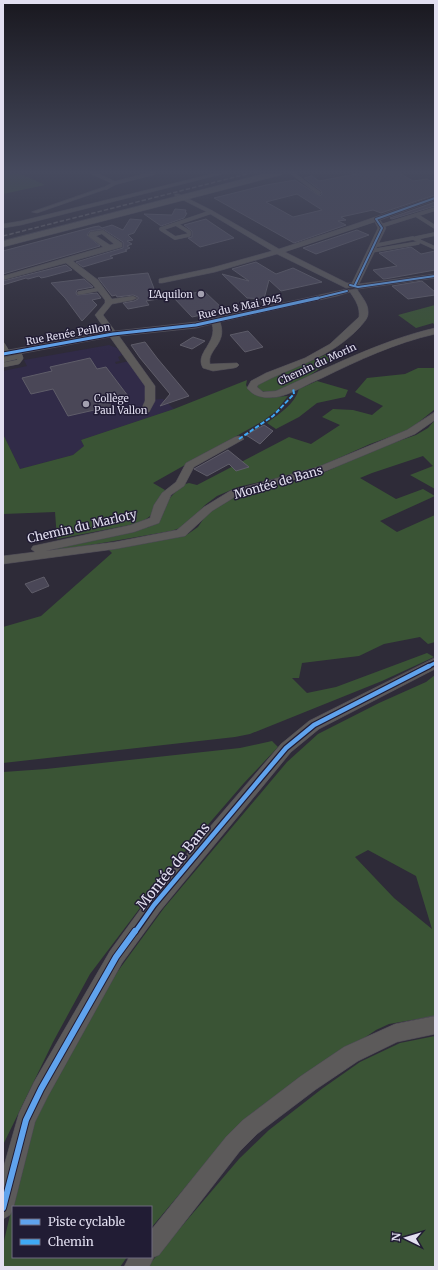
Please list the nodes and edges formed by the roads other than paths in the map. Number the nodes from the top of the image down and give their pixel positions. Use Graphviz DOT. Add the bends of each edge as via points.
graph roads {
  1 [pos="41,232"];
  2 [pos="166,232"];
  3 [pos="188,232"];
  4 [pos="246,232"];
  5 [pos="346,232"];
  6 [pos="377,232"];
  7 [pos="435,234"];
  8 [pos="419,240"];
  9 [pos="3,243"];
  10 [pos="109,248"];
  11 [pos="435,248"];
  12 [pos="372,249"];
  13 [pos="278,251"];
  14 [pos="67,260"];
  15 [pos="435,276"];
  16 [pos="3,278"];
  17 [pos="162,281"];
  18 [pos="352,288"];
  19 [pos="100,289"];
  20 [pos="79,293"];
  21 [pos="133,298"];
  22 [pos="110,302"];
  23 [pos="215,321"];
  24 [pos="435,331"];
  25 [pos="136,332"];
  26 [pos="113,334"];
  27 [pos="3,345"];
  28 [pos="19,354"];
  29 [pos="5,356"];
  30 [pos="3,365"];
  31 [pos="234,365"];
  32 [pos="146,410"];
  33 [pos="435,415"];
  34 [pos="239,439"];
  35 [pos="9,560"];
  36 [pos="3,564"];
  37 [pos="435,663"];
  38 [pos="435,1025"];
  39 [pos="3,1208"];
  40 [pos="152,1246"];
  41 [pos="142,1258"];
  42 [pos="135,1267"];
  1 -- 9 [label="main road"];
  2 -- 3 [label="lane" via="175,238 190,234"];
  4 -- 13 [label="street"];
  5 -- 13 [label="street"];
  6 -- 12 [label="street"];
  7 -- 8 [label="lane" via="416,238"];
  8 -- 11 [label="lane"];
  8 -- 12 [label="lane" via="418,243"];
  10 -- 14 [label="street"];
  12 -- 18 [label="street"];
  13 -- 17 [label="street" via="201,274"];
  13 -- 18 [label="street"];
  14 -- 16 [label="street"];
  14 -- 19 [label="street"];
  15 -- 18 [label="street, Rue du 8 Mai 1945"];
  18 -- 23 [label="street, Rue du 8 Mai 1945"];
  18 -- 24 [label="street, Chemin du Morin" via="364,311 363,318 356,326 333,346 308,360 259,380 252,388 261,395 285,392 381,347"];
  19 -- 20 [label="lane"];
  19 -- 22 [label="street"];
  21 -- 22 [label="street"];
  22 -- 26 [label="street" via="98,315"];
  23 -- 25 [label="street, Rue du 8 Mai 1945"];
  23 -- 31 [label="street" via="219,335 204,363 213,368"];
  25 -- 26 [label="street, Rue Renée Peillon"];
  26 -- 28 [label="street, Rue Renée Peillon"];
  26 -- 32 [label="street" via="150,386 150,401"];
  27 -- 29 [label="lane"];
  28 -- 29 [label="street, Rue Renée Peillon"];
  28 -- 30 [label="lane" via="21,358 18,362"];
  33 -- 35 [label="street, Montée de Bans" via="411,432 322,469 234,493 208,509 181,533"];
  34 -- 35 [label="street, Chemin du Marloty" via="190,465 180,484 168,493 160,505 156,520 134,528 22,553"];
  35 -- 36 [label="street"];
  37 -- 39 [label="street, Montée de Bans" via="314,726 286,748 154,905 116,957 41,1089 26,1120"];
  38 -- 40 [label="street" via="395,1033 351,1054 250,1127 233,1144"];
  41 -- 42 [label="street"];
}
